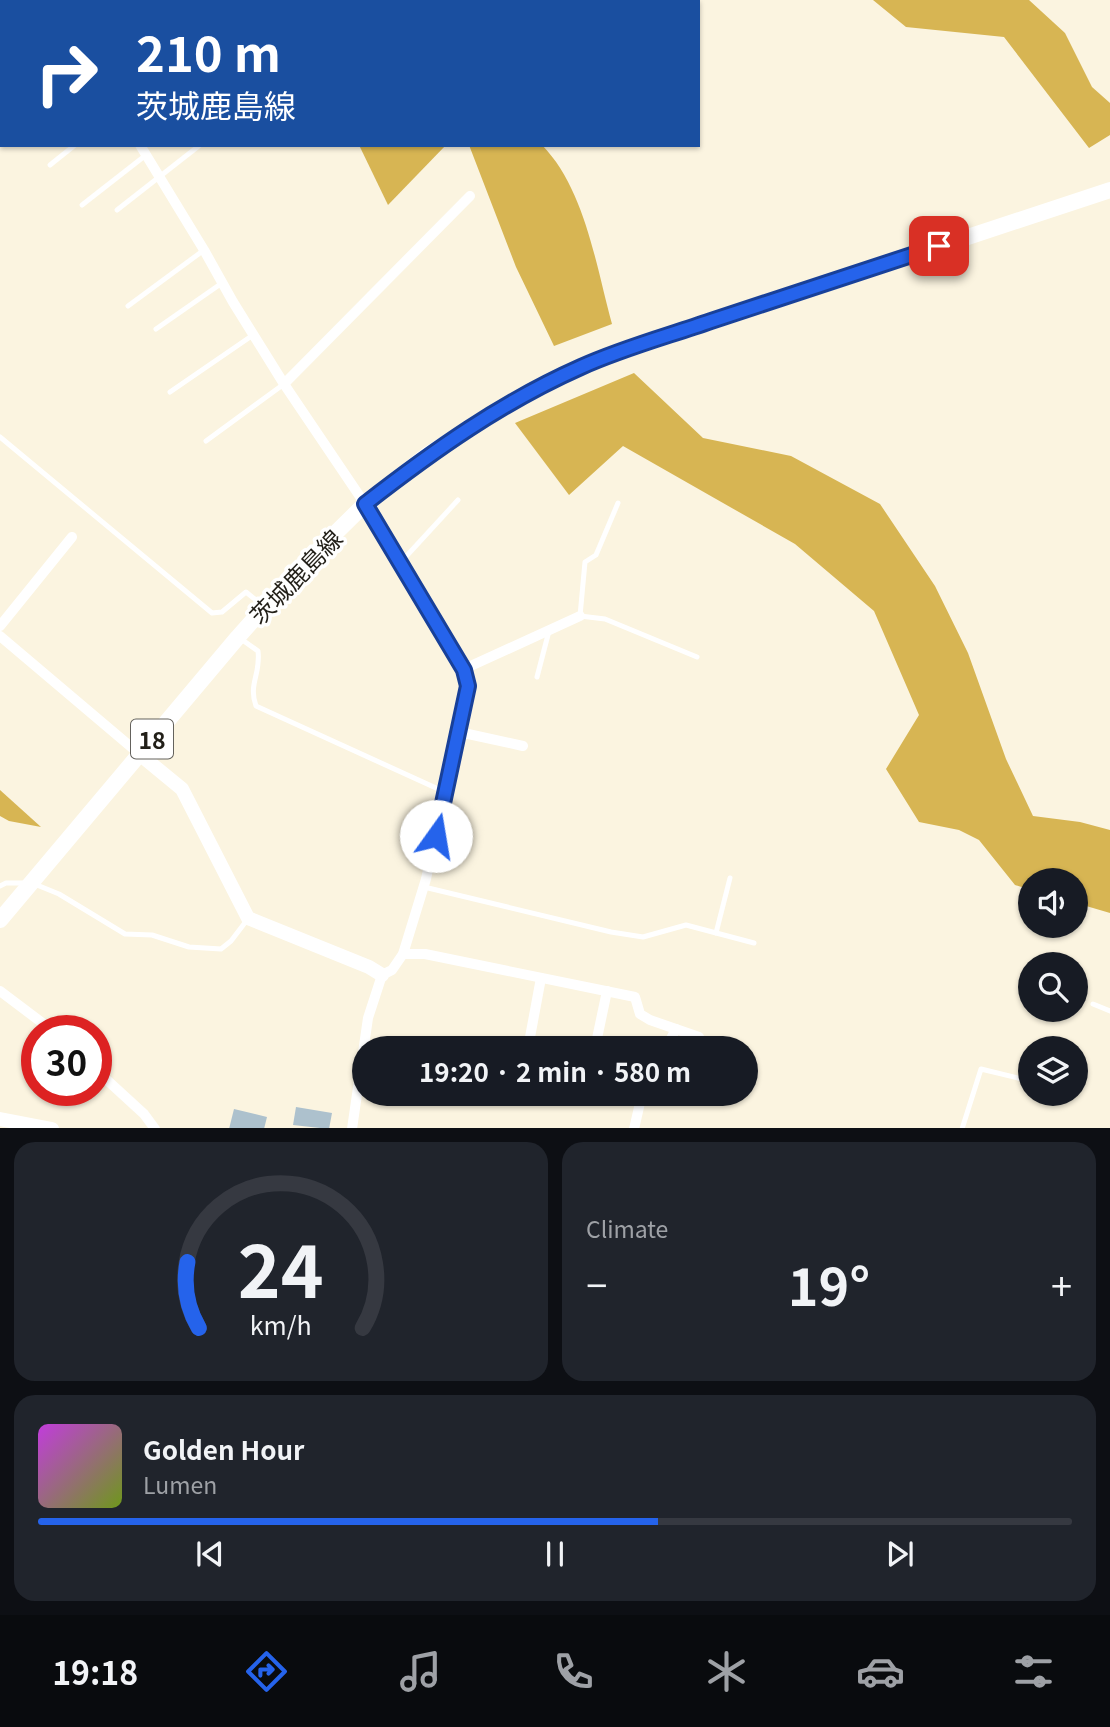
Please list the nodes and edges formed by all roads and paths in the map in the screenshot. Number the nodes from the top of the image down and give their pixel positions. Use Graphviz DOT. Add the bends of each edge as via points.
graph roads {
  1 [pos="72,147"];
  2 [pos="141,147"];
  3 [pos="198,147"];
  4 [pos="146,155"];
  5 [pos="50,165"];
  6 [pos="160,178"];
  7 [pos="1110,190"];
  8 [pos="470,196"];
  9 [pos="82,205"];
  10 [pos="117,210"];
  11 [pos="204,250"];
  12 [pos="222,283"];
  13 [pos="128,306"];
  14 [pos="156,329"];
  15 [pos="253,335"];
  16 [pos="284,384"];
  17 [pos="170,392"];
  18 [pos="0,437"];
  19 [pos="206,441"];
  20 [pos="458,500"];
  21 [pos="618,502"];
  22 [pos="365,504"];
  23 [pos="72,537"];
  24 [pos="401,562"];
  25 [pos="265,606"];
  26 [pos="580,616"];
  27 [pos="0,626"];
  28 [pos="549,631"];
  29 [pos="0,636"];
  30 [pos="234,641"];
  31 [pos="697,657"];
  32 [pos="464,670"];
  33 [pos="537,677"];
  34 [pos="459,732"];
  35 [pos="523,746"];
  36 [pos="137,752"];
  37 [pos="447,793"];
  38 [pos="730,878"];
  39 [pos="32,883"];
  40 [pos="0,886"];
  41 [pos="424,887"];
  42 [pos="248,918"];
  43 [pos="0,920"];
  44 [pos="716,933"];
  45 [pos="754,943"];
  46 [pos="403,954"];
  47 [pos="382,975"];
  48 [pos="541,978"];
  49 [pos="0,991"];
  50 [pos="607,991"];
  51 [pos="1093,1004"];
  52 [pos="1110,1011"];
  53 [pos="32,1015"];
  54 [pos="676,1029"];
  55 [pos="530,1036"];
  56 [pos="598,1036"];
  57 [pos="672,1036"];
  58 [pos="696,1036"];
  59 [pos="1018,1078"];
  60 [pos="112,1085"];
  61 [pos="639,1106"];
  62 [pos="0,1119"];
  63 [pos="47,1128"];
  64 [pos="154,1128"];
  65 [pos="352,1128"];
  66 [pos="634,1128"];
  67 [pos="962,1128"];
  1 -- 5 [label="lane"];
  2 -- 4 [label="street"];
  3 -- 6 [label="lane"];
  4 -- 6 [label="street"];
  4 -- 9 [label="lane"];
  6 -- 10 [label="lane"];
  6 -- 11 [label="street"];
  7 -- 22 [label="main road, 茨城鹿島線 / 18" via="581,367 466,430"];
  8 -- 16 [label="street"];
  11 -- 12 [label="street"];
  11 -- 13 [label="lane"];
  12 -- 14 [label="lane"];
  12 -- 15 [label="street"];
  15 -- 16 [label="street"];
  15 -- 17 [label="lane"];
  16 -- 19 [label="lane"];
  16 -- 22 [label="street"];
  18 -- 25 [label="lane" via="212,613 222,612 246,592"];
  20 -- 24 [label="lane"];
  21 -- 26 [label="lane" via="596,555 585,562"];
  22 -- 24 [label="street"];
  22 -- 25 [label="main road, 茨城鹿島線 / 18"];
  23 -- 27 [label="street"];
  24 -- 32 [label="street"];
  25 -- 30 [label="main road, 茨城鹿島線 / 18"];
  26 -- 28 [label="street"];
  26 -- 31 [label="lane" via="605,619"];
  28 -- 32 [label="street"];
  28 -- 33 [label="lane"];
  29 -- 36 [label="street"];
  30 -- 37 [label="lane" via="257,651 259,664 251,693 256,706"];
  30 -- 39 [label="main road, 茨城鹿島線 / 18"];
  32 -- 34 [label="street" via="468,686"];
  34 -- 35 [label="street"];
  34 -- 37 [label="street"];
  36 -- 42 [label="street" via="182,789"];
  37 -- 41 [label="street"];
  38 -- 44 [label="lane"];
  39 -- 40 [label="lane"];
  39 -- 42 [label="lane" via="125,934 152,935 189,947 221,949"];
  39 -- 43 [label="main road, 茨城鹿島線 / 18"];
  41 -- 44 [label="lane" via="611,932 643,937 686,925"];
  41 -- 46 [label="street"];
  42 -- 47 [label="street"];
  44 -- 45 [label="lane"];
  46 -- 47 [label="street" via="392,970"];
  46 -- 48 [label="street" via="425,954"];
  47 -- 65 [label="street" via="368,1018"];
  48 -- 50 [label="street"];
  48 -- 55 [label="street"];
  49 -- 53 [label="street"];
  50 -- 54 [label="street" via="635,997 640,1014"];
  50 -- 56 [label="street"];
  51 -- 52 [label="lane"];
  54 -- 57 [label="street"];
  54 -- 58 [label="street"];
  59 -- 67 [label="lane" via="981,1069"];
  60 -- 64 [label="street"];
  61 -- 66 [label="street"];
  62 -- 63 [label="street"];
}
